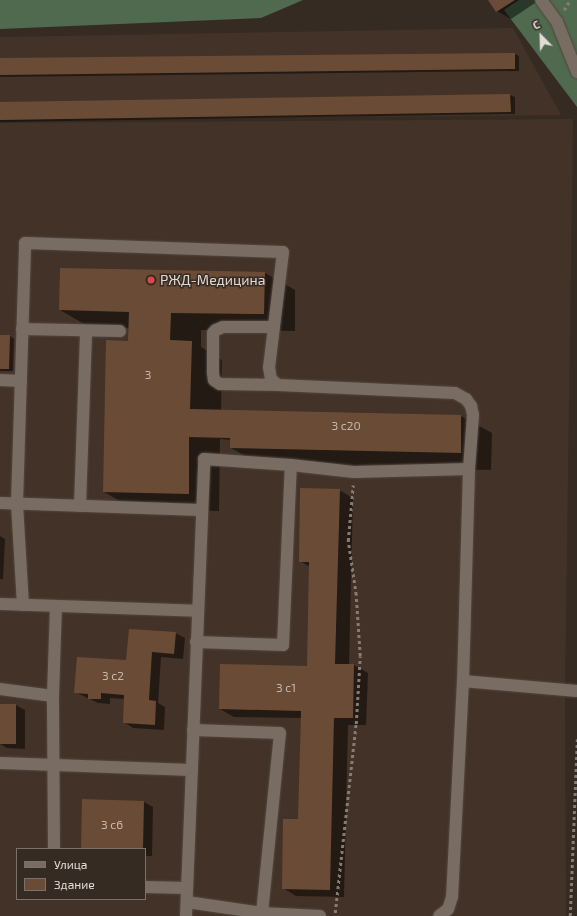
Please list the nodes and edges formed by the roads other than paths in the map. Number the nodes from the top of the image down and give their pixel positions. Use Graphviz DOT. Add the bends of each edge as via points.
graph roads {
  1 [pos="541,0"];
  2 [pos="577,72"];
  3 [pos="274,327"];
  4 [pos="22,329"];
  5 [pos="86,331"];
  6 [pos="120,332"];
  7 [pos="0,380"];
  8 [pos="21,381"];
  9 [pos="278,385"];
  10 [pos="291,465"];
  11 [pos="469,470"];
  12 [pos="0,503"];
  13 [pos="17,503"];
  14 [pos="80,506"];
  15 [pos="201,510"];
  16 [pos="0,604"];
  17 [pos="23,605"];
  18 [pos="56,606"];
  19 [pos="198,611"];
  20 [pos="196,642"];
  21 [pos="463,681"];
  22 [pos="0,688"];
  23 [pos="577,691"];
  24 [pos="53,696"];
  25 [pos="193,730"];
  26 [pos="0,763"];
  27 [pos="53,765"];
  28 [pos="192,770"];
  29 [pos="54,848"];
  30 [pos="146,887"];
  31 [pos="187,888"];
  32 [pos="187,902"];
  33 [pos="262,913"];
  34 [pos="186,916"];
  35 [pos="320,916"];
  36 [pos="439,916"];
  1 -- 2 [label="lane" via="557,22"];
  3 -- 4 [label="lane" via="283,252 25,243"];
  3 -- 9 [label="lane" via="269,367 271,378"];
  3 -- 9 [label="lane" via="223,327 216,330 212,373 214,380 220,384"];
  4 -- 5 [label="lane"];
  4 -- 8 [label="lane"];
  5 -- 6 [label="lane"];
  5 -- 14 [label="lane"];
  7 -- 8 [label="lane"];
  8 -- 13 [label="lane"];
  9 -- 11 [label="lane" via="455,394 466,399 473,415"];
  10 -- 11 [label="lane" via="354,472"];
  10 -- 15 [label="lane" via="204,459"];
  10 -- 20 [label="lane" via="283,645"];
  11 -- 21 [label="lane"];
  12 -- 13 [label="lane"];
  13 -- 14 [label="lane"];
  13 -- 17 [label="lane"];
  14 -- 15 [label="lane"];
  15 -- 19 [label="lane"];
  16 -- 17 [label="lane"];
  17 -- 18 [label="lane"];
  18 -- 19 [label="lane"];
  18 -- 24 [label="lane"];
  19 -- 20 [label="lane"];
  20 -- 25 [label="lane"];
  21 -- 23 [label="lane"];
  21 -- 36 [label="lane" via="452,897 448,909"];
  22 -- 24 [label="lane"];
  24 -- 27 [label="lane"];
  25 -- 28 [label="lane"];
  25 -- 33 [label="lane" via="280,733"];
  26 -- 27 [label="lane"];
  27 -- 28 [label="lane"];
  27 -- 29 [label="lane"];
  28 -- 31 [label="lane"];
  30 -- 31 [label="lane"];
  31 -- 32 [label="lane"];
  32 -- 33 [label="lane"];
  32 -- 34 [label="lane"];
  33 -- 35 [label="lane"];
}
